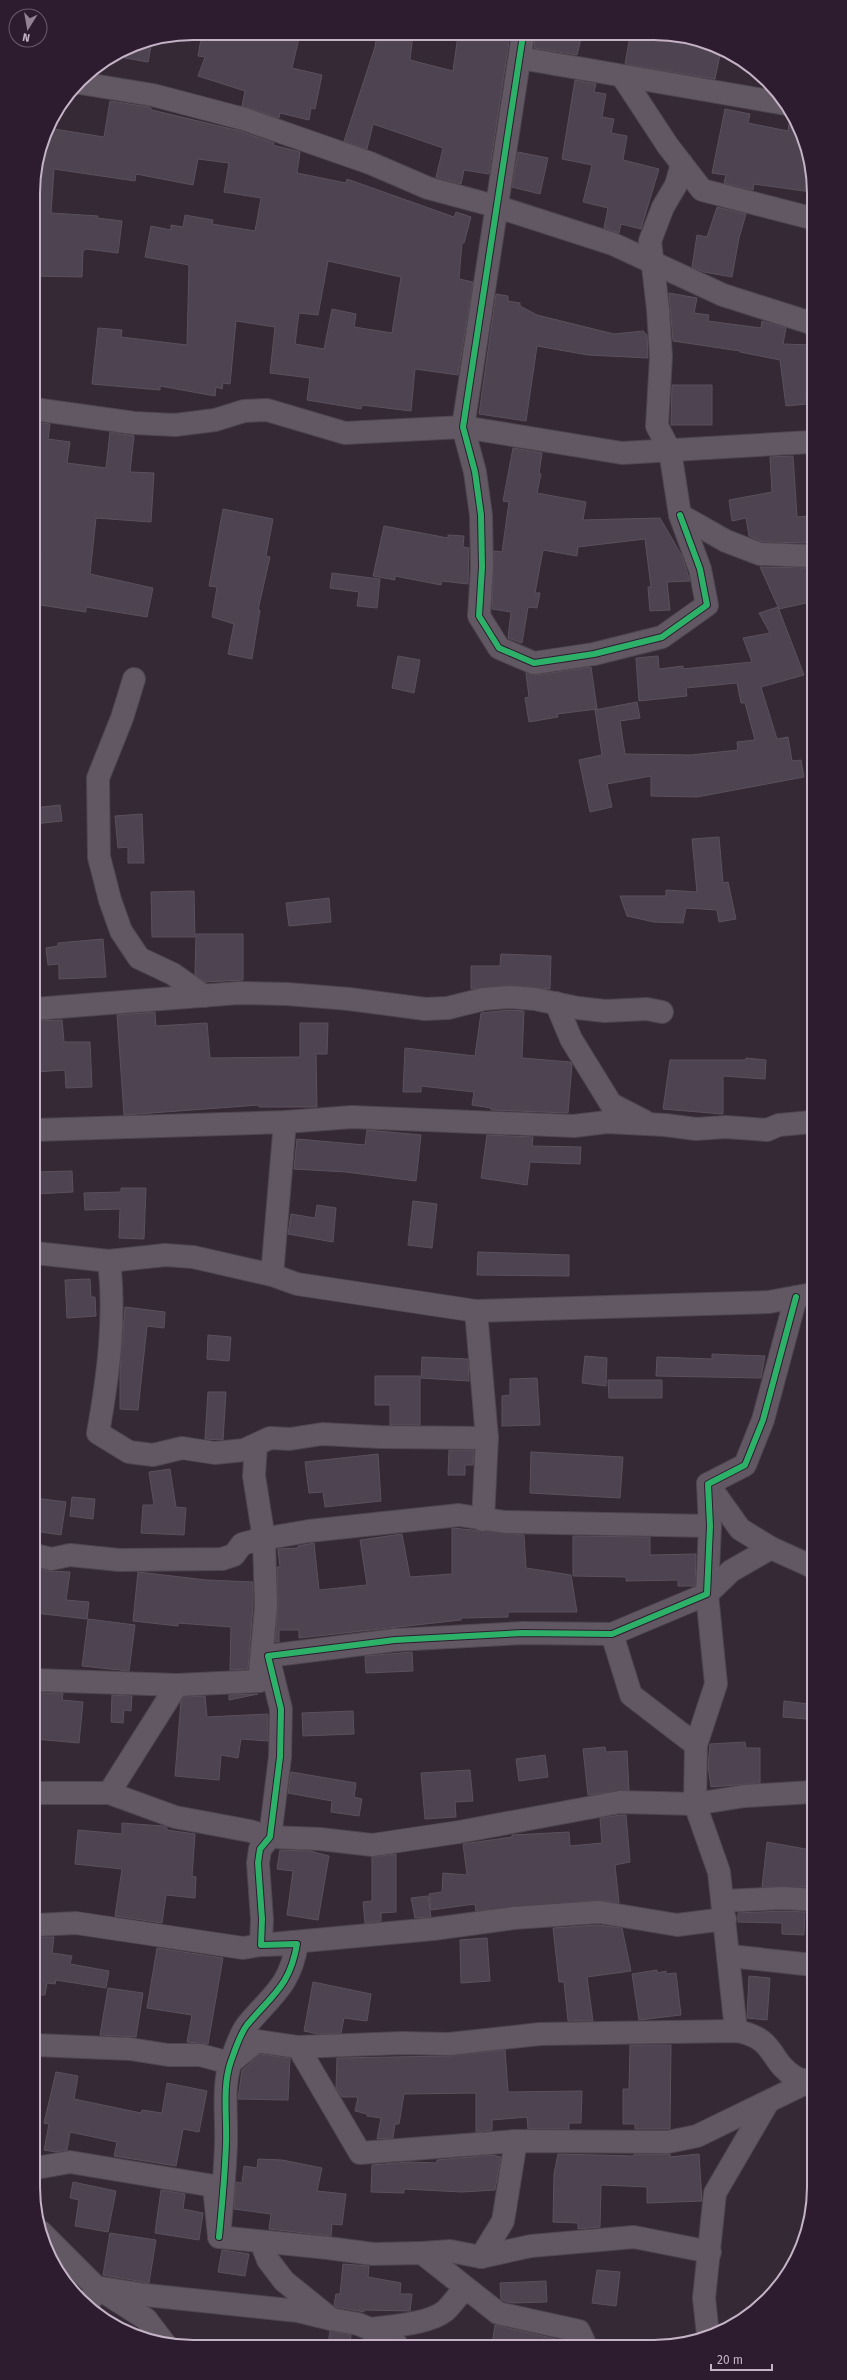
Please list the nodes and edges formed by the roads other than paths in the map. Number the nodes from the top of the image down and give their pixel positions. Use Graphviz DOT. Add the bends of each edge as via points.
graph roads {
  1 [pos="522,40"];
  2 [pos="520,58"];
  3 [pos="622,76"];
  4 [pos="86,84"];
  5 [pos="777,102"];
  6 [pos="682,164"];
  7 [pos="495,206"];
  8 [pos="807,217"];
  9 [pos="654,264"];
  10 [pos="807,321"];
  11 [pos="40,410"];
  12 [pos="463,427"];
  13 [pos="807,442"];
  14 [pos="670,451"];
  15 [pos="680,515"];
  16 [pos="807,556"];
  17 [pos="134,679"];
  18 [pos="204,996"];
  19 [pos="556,1004"];
  20 [pos="40,1009"];
  21 [pos="662,1012"];
  22 [pos="807,1119"];
  23 [pos="285,1122"];
  24 [pos="649,1124"];
  25 [pos="40,1130"];
  26 [pos="40,1253"];
  27 [pos="110,1261"];
  28 [pos="272,1275"];
  29 [pos="804,1295"];
  30 [pos="476,1311"];
  31 [pos="487,1438"];
  32 [pos="256,1445"];
  33 [pos="708,1484"];
  34 [pos="483,1520"];
  35 [pos="710,1526"];
  36 [pos="264,1539"];
  37 [pos="771,1548"];
  38 [pos="40,1556"];
  39 [pos="807,1564"];
  40 [pos="707,1594"];
  41 [pos="612,1634"];
  42 [pos="268,1656"];
  43 [pos="40,1680"];
  44 [pos="259,1681"];
  45 [pos="177,1685"];
  46 [pos="696,1745"];
  47 [pos="807,1792"];
  48 [pos="109,1793"];
  49 [pos="40,1794"];
  50 [pos="695,1804"];
  51 [pos="270,1837"];
  52 [pos="807,1900"];
  53 [pos="724,1910"];
  54 [pos="40,1925"];
  55 [pos="261,1945"];
  56 [pos="730,1956"];
  57 [pos="807,1964"];
  58 [pos="736,2031"];
  59 [pos="40,2045"];
  60 [pos="298,2047"];
  61 [pos="230,2063"];
  62 [pos="807,2081"];
  63 [pos="807,2084"];
  64 [pos="768,2102"];
  65 [pos="516,2141"];
  66 [pos="40,2167"];
  67 [pos="219,2237"];
  68 [pos="260,2242"];
  69 [pos="53,2247"];
  70 [pos="710,2252"];
  71 [pos="422,2253"];
  72 [pos="481,2257"];
  73 [pos="466,2289"];
  74 [pos="92,2296"];
  75 [pos="331,2319"];
  76 [pos="370,2329"];
  77 [pos="707,2330"];
  78 [pos="159,2336"];
  79 [pos="389,2340"];
  80 [pos="583,2340"];
  1 -- 2 [label="street"];
  2 -- 3 [label="street"];
  2 -- 7 [label="street"];
  3 -- 5 [label="street"];
  3 -- 6 [label="street"];
  4 -- 7 [label="street" via="153,95 244,119 370,163 428,188"];
  6 -- 8 [label="street" via="702,190"];
  6 -- 9 [label="street" via="676,185 663,207 650,241"];
  7 -- 9 [label="street" via="613,244"];
  7 -- 12 [label="street"];
  9 -- 10 [label="street" via="724,295"];
  9 -- 14 [label="street" via="661,357 657,426"];
  11 -- 12 [label="street" via="134,423 176,425 215,420 244,411 267,410 346,433"];
  12 -- 14 [label="street" via="622,454"];
  12 -- 15 [label="street" via="475,472 481,515 482,567 479,616 499,648 534,663 594,654 662,637 708,605 700,569"];
  13 -- 14 [label="street"];
  14 -- 15 [label="street"];
  15 -- 16 [label="street" via="726,541 760,554"];
  17 -- 18 [label="street" via="122,718 98,778 99,857 121,931 139,958 173,974"];
  18 -- 19 [label="street" via="287,994 425,1009 448,1008 484,999 510,997"];
  18 -- 20 [label="street"];
  19 -- 21 [label="street" via="605,1011 647,1009"];
  19 -- 24 [label="street" via="571,1039 610,1104"];
  22 -- 24 [label="street" via="779,1124 767,1130 726,1127 696,1129"];
  23 -- 24 [label="street" via="352,1117 574,1126 607,1122"];
  23 -- 25 [label="street"];
  23 -- 28 [label="street"];
  26 -- 27 [label="street"];
  27 -- 28 [label="street" via="165,1255 193,1257"];
  27 -- 32 [label="street" via="112,1279 106,1386 98,1432 129,1452 153,1455 182,1448 215,1453 244,1450"];
  28 -- 30 [label="street" via="297,1284"];
  29 -- 30 [label="street" via="768,1302"];
  29 -- 33 [label="street" via="763,1420 745,1465"];
  30 -- 31 [label="street"];
  31 -- 32 [label="street" via="322,1434 290,1439 270,1438"];
  31 -- 34 [label="street"];
  32 -- 36 [label="street" via="254,1476"];
  33 -- 35 [label="street"];
  33 -- 37 [label="street" via="740,1529"];
  34 -- 35 [label="street"];
  34 -- 36 [label="street" via="459,1515 309,1531"];
  35 -- 40 [label="street"];
  36 -- 38 [label="street" via="242,1544 234,1555 222,1559 119,1560 70,1554 51,1558"];
  36 -- 44 [label="street" via="266,1606"];
  37 -- 39 [label="street"];
  37 -- 40 [label="street" via="731,1571"];
  40 -- 41 [label="street"];
  40 -- 46 [label="street" via="716,1684"];
  41 -- 42 [label="street" via="523,1633 395,1640"];
  41 -- 46 [label="street" via="631,1695"];
  42 -- 44 [label="street" via="268,1678"];
  42 -- 51 [label="street" via="281,1709 280,1757"];
  43 -- 45 [label="street"];
  44 -- 45 [label="street"];
  45 -- 48 [label="street"];
  46 -- 50 [label="street"];
  47 -- 50 [label="street" via="745,1796"];
  48 -- 49 [label="street"];
  48 -- 51 [label="street" via="175,1817"];
  50 -- 51 [label="street" via="620,1802 459,1832 372,1845"];
  50 -- 53 [label="street" via="719,1872"];
  51 -- 55 [label="street" via="260,1849 258,1863"];
  52 -- 53 [label="street" via="784,1898"];
  53 -- 55 [label="street" via="677,1925 599,1912 514,1918 433,1929"];
  53 -- 56 [label="street"];
  54 -- 55 [label="street" via="76,1923 244,1948"];
  55 -- 61 [label="street" via="297,1944 294,1962 283,1985 246,2026"];
  56 -- 57 [label="street"];
  56 -- 58 [label="street"];
  58 -- 60 [label="street" via="540,2034 449,2044"];
  58 -- 62 [label="street" via="753,2034 765,2042 796,2078"];
  59 -- 61 [label="street" via="200,2055"];
  60 -- 61 [label="street" via="257,2041"];
  60 -- 65 [label="street" via="360,2153"];
  61 -- 67 [label="street"];
  63 -- 64 [label="street"];
  64 -- 65 [label="street" via="697,2136 668,2142"];
  64 -- 70 [label="street" via="715,2193"];
  65 -- 72 [label="street" via="503,2221"];
  66 -- 67 [label="street" via="70,2162 214,2186"];
  67 -- 68 [label="street"];
  68 -- 71 [label="street" via="373,2254"];
  68 -- 75 [label="street" via="268,2260 284,2281"];
  69 -- 74 [label="street"];
  70 -- 72 [label="street" via="634,2237 531,2246"];
  70 -- 77 [label="street" via="704,2298"];
  71 -- 72 [label="street" via="450,2251"];
  71 -- 73 [label="street"];
  73 -- 76 [label="street" via="458,2294 444,2311 413,2324"];
  73 -- 80 [label="street" via="498,2314 579,2331"];
  74 -- 75 [label="street" via="146,2295 298,2311"];
  74 -- 78 [label="street" via="146,2319"];
  75 -- 76 [label="street"];
  76 -- 79 [label="street"];
}
